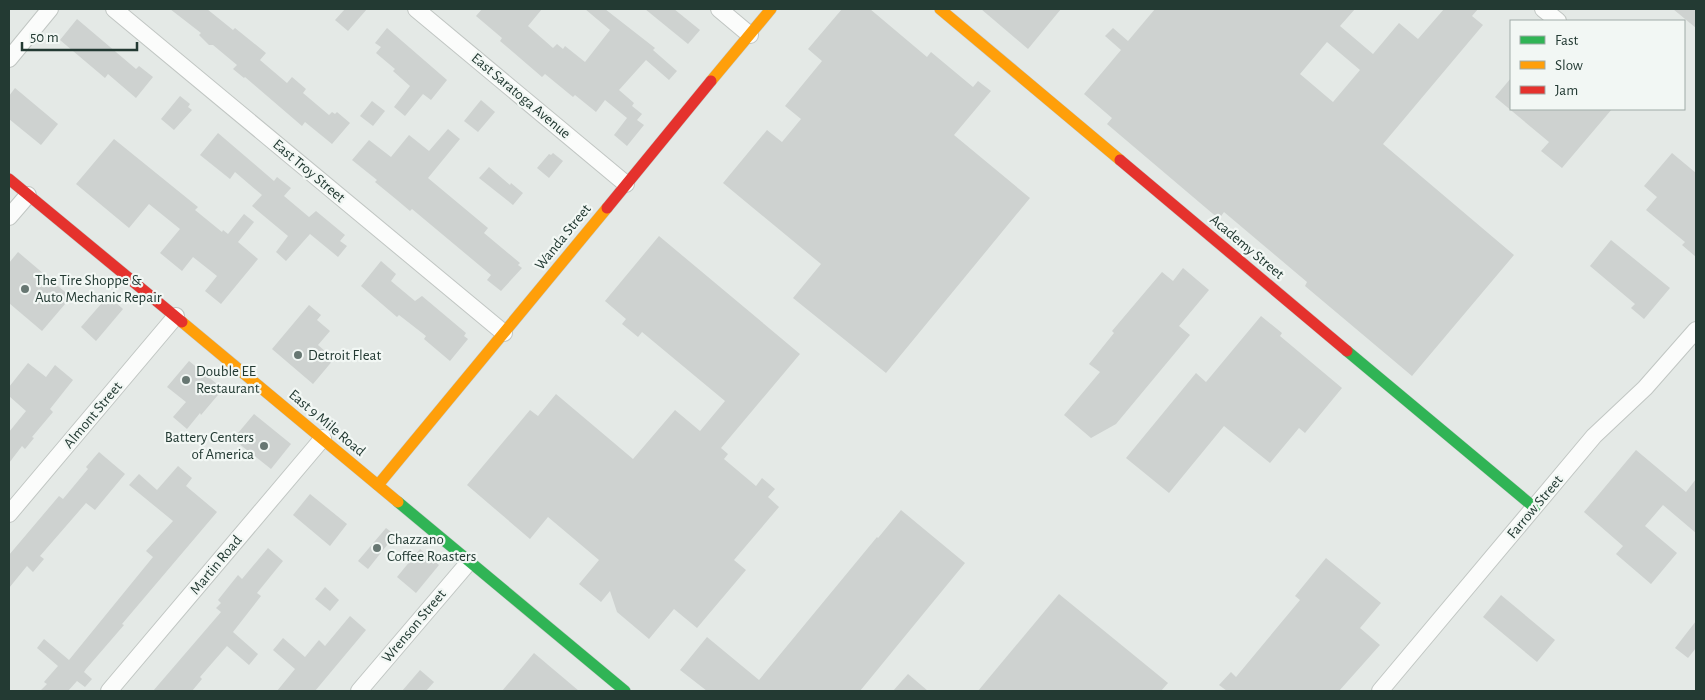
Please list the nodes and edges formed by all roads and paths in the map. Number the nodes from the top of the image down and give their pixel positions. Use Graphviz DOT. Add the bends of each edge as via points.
graph roads {
  1 [pos="50,9"];
  2 [pos="114,9"];
  3 [pos="416,9"];
  4 [pos="719,9"];
  5 [pos="771,9"];
  6 [pos="940,9"];
  7 [pos="1542,9"];
  8 [pos="1557,20"];
  9 [pos="750,35"];
  10 [pos="9,59"];
  11 [pos="9,179"];
  12 [pos="626,184"];
  13 [pos="28,195"];
  14 [pos="9,217"];
  15 [pos="176,316"];
  16 [pos="1696,330"];
  17 [pos="504,332"];
  18 [pos="323,438"];
  19 [pos="378,485"];
  20 [pos="1535,508"];
  21 [pos="9,514"];
  22 [pos="469,562"];
  23 [pos="616,689"];
  24 [pos="109,691"];
  25 [pos="359,691"];
  26 [pos="1380,691"];
  1 -- 10 [label="street"];
  2 -- 17 [label="street, East Troy Street"];
  3 -- 12 [label="street, East Saratoga Avenue"];
  4 -- 9 [label="street"];
  5 -- 9 [label="street, Wanda Street"];
  6 -- 20 [label="street, Academy Street"];
  7 -- 8 [label="street"];
  9 -- 12 [label="street, Wanda Street"];
  11 -- 13 [label="street, East 9 Mile Road"];
  12 -- 17 [label="street, Wanda Street"];
  13 -- 14 [label="street"];
  13 -- 15 [label="street, East 9 Mile Road"];
  15 -- 18 [label="street, East 9 Mile Road"];
  15 -- 21 [label="street, Almont Street"];
  16 -- 20 [label="street, Farrow Street" via="1645,388 1594,436"];
  17 -- 19 [label="street, Wanda Street"];
  18 -- 19 [label="street, East 9 Mile Road"];
  18 -- 24 [label="street, Martin Road"];
  19 -- 22 [label="street, East 9 Mile Road"];
  20 -- 26 [label="street, Farrow Street"];
  22 -- 23 [label="street, East 9 Mile Road"];
  22 -- 25 [label="street, Wrenson Street"];
}
